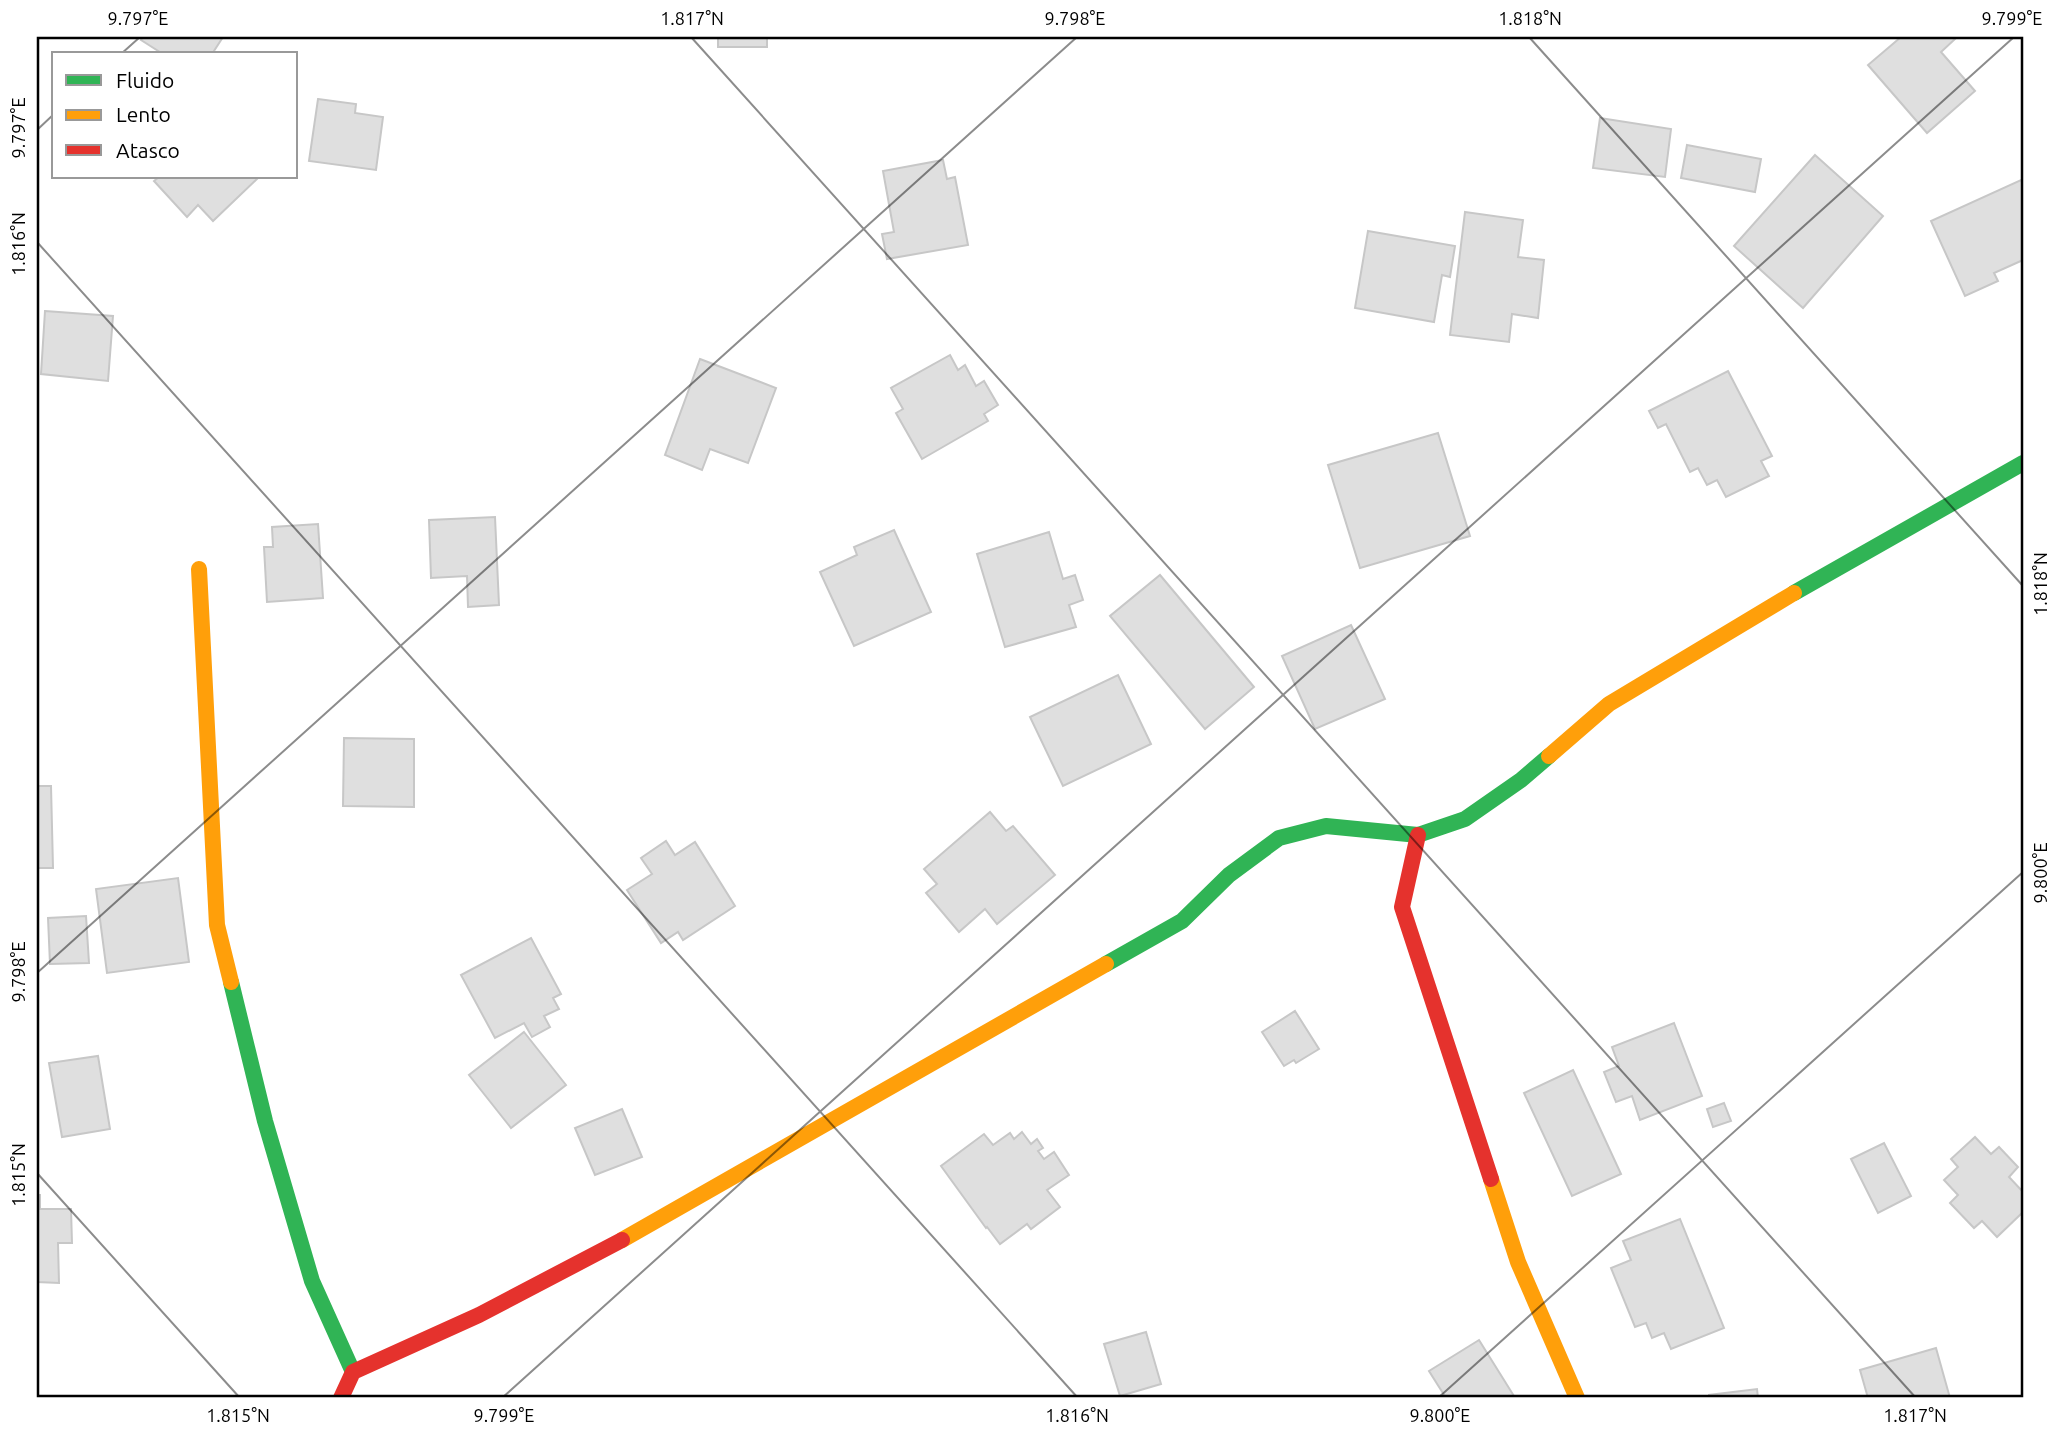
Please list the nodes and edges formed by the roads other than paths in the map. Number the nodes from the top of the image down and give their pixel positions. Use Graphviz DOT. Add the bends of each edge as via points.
graph roads {
  1 [pos="2023,463"];
  2 [pos="199,569"];
  3 [pos="1418,835"];
  4 [pos="353,1372"];
  5 [pos="341,1398"];
  6 [pos="1577,1398"];
  1 -- 3 [label="street" via="1839,566 1609,704 1521,780 1465,819"];
  2 -- 4 [label="street" via="217,925 265,1121 312,1281"];
  3 -- 4 [label="street" via="1326,826 1279,838 1229,874 1182,921 1094,972 603,1251 480,1315"];
  3 -- 6 [label="street" via="1402,907 1518,1262"];
  4 -- 5 [label="street"];
}
